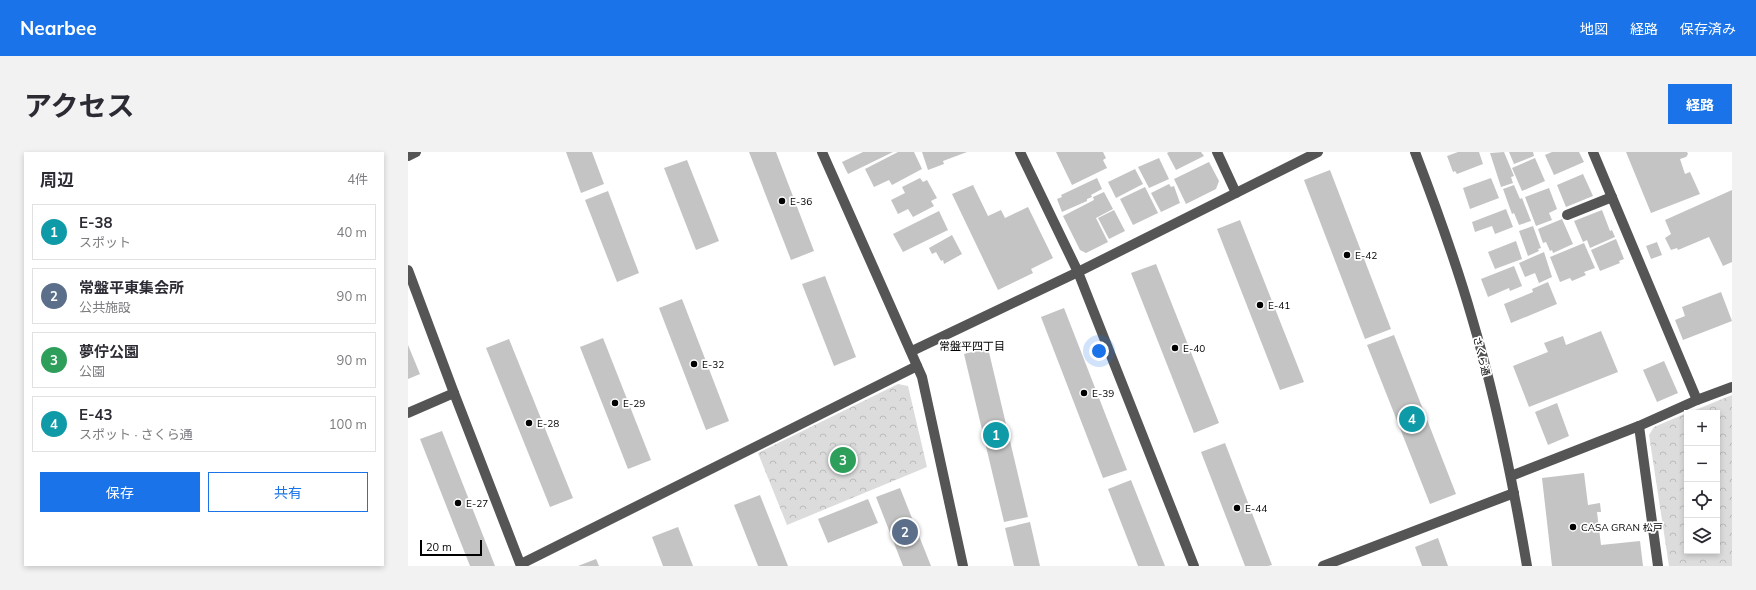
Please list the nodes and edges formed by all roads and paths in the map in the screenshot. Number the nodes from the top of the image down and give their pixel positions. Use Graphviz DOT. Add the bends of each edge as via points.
graph roads {
  1 [pos="416,152"];
  2 [pos="822,152"];
  3 [pos="1020,152"];
  4 [pos="1217,152"];
  5 [pos="1318,152"];
  6 [pos="1415,152"];
  7 [pos="1593,152"];
  8 [pos="408,156"];
  9 [pos="1236,193"];
  10 [pos="1612,197"];
  11 [pos="1567,215"];
  12 [pos="408,270"];
  13 [pos="1078,272"];
  14 [pos="912,351"];
  15 [pos="917,366"];
  16 [pos="1732,387"];
  17 [pos="454,393"];
  18 [pos="1697,400"];
  19 [pos="408,414"];
  20 [pos="1639,426"];
  21 [pos="1511,476"];
  22 [pos="1514,493"];
  23 [pos="521,565"];
  24 [pos="963,566"];
  25 [pos="1194,566"];
  26 [pos="1323,566"];
  27 [pos="1527,566"];
  28 [pos="1658,566"];
  1 -- 8 [label="street"];
  2 -- 14 [label="street"];
  3 -- 13 [label="street"];
  4 -- 9 [label="street"];
  5 -- 9 [label="street"];
  6 -- 21 [label="street, さくら通" via="1441,219 1472,318"];
  7 -- 10 [label="street"];
  9 -- 13 [label="street"];
  10 -- 11 [label="street"];
  10 -- 18 [label="street"];
  12 -- 17 [label="street"];
  13 -- 14 [label="street"];
  13 -- 25 [label="street"];
  14 -- 15 [label="street"];
  15 -- 23 [label="street"];
  15 -- 24 [label="street" via="922,377"];
  16 -- 18 [label="street"];
  17 -- 19 [label="street"];
  17 -- 23 [label="street"];
  18 -- 20 [label="street"];
  20 -- 21 [label="street"];
  20 -- 28 [label="street"];
  21 -- 22 [label="street, さくら通"];
  22 -- 26 [label="street"];
  22 -- 27 [label="street, さくら通"];
}
